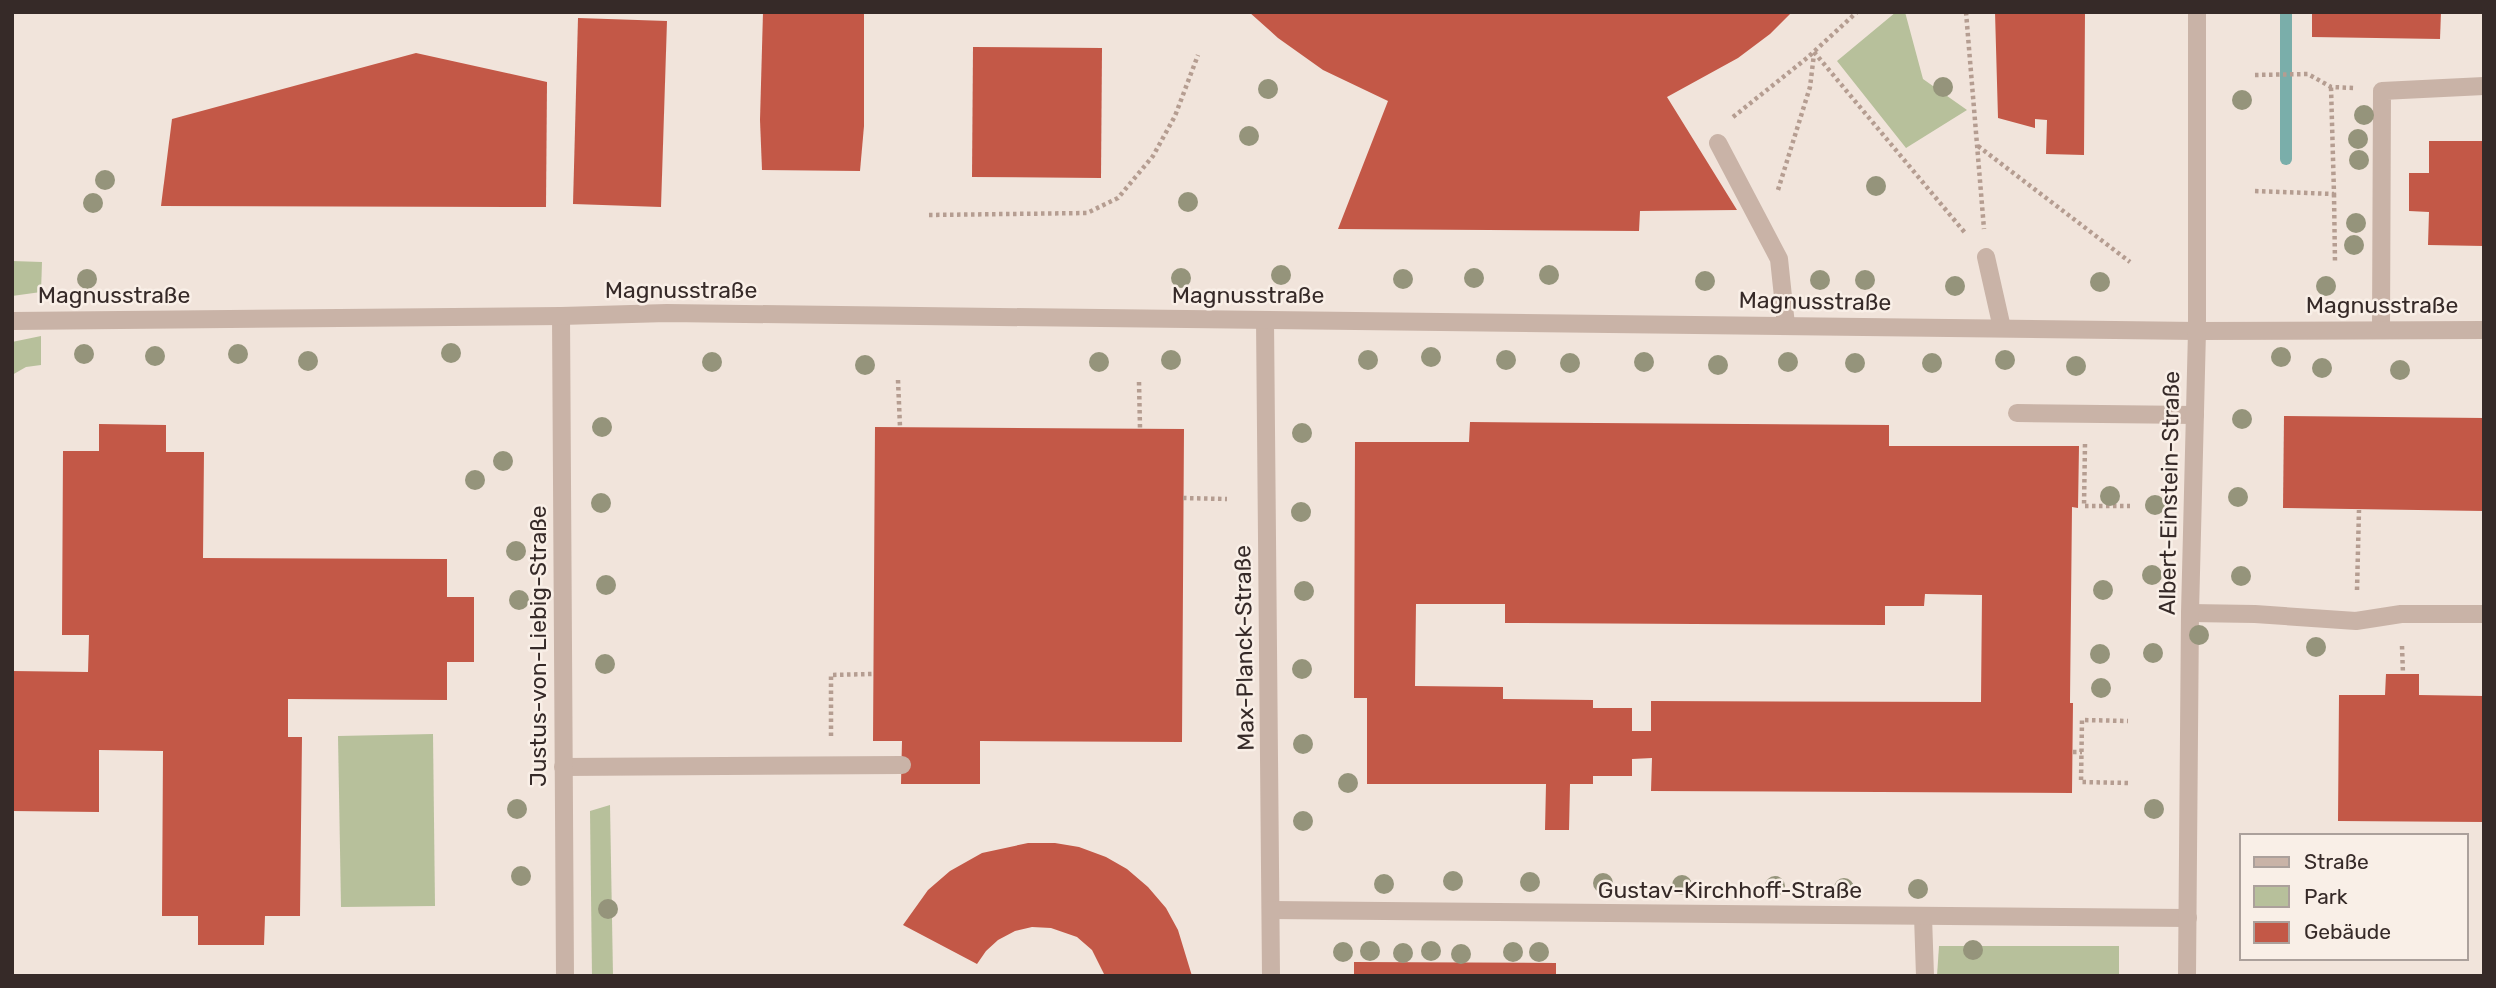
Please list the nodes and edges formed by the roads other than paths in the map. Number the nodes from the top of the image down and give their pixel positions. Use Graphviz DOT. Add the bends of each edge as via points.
graph roads {
  1 [pos="2197,12"];
  2 [pos="2484,86"];
  3 [pos="1718,143"];
  4 [pos="1986,257"];
  5 [pos="561,316"];
  6 [pos="1265,320"];
  7 [pos="12,321"];
  8 [pos="1786,325"];
  9 [pos="2002,328"];
  10 [pos="2381,330"];
  11 [pos="2484,330"];
  12 [pos="2197,331"];
  13 [pos="2017,413"];
  14 [pos="2195,415"];
  15 [pos="2190,613"];
  16 [pos="2484,614"];
  17 [pos="902,765"];
  18 [pos="563,767"];
  19 [pos="1271,910"];
  20 [pos="1923,916"];
  21 [pos="2188,918"];
  22 [pos="565,976"];
  23 [pos="1271,976"];
  24 [pos="1925,976"];
  25 [pos="2188,976"];
  1 -- 12 [label="street, Albert-Einstein-Straße"];
  2 -- 10 [label="street" via="2382,92"];
  3 -- 8 [label="street" via="1779,259"];
  4 -- 9 [label="street"];
  5 -- 6 [label="street, Magnusstraße" via="667,313"];
  5 -- 7 [label="street, Magnusstraße"];
  5 -- 18 [label="street, Justus-von-Liebig-Straße"];
  6 -- 8 [label="street, Magnusstraße"];
  6 -- 19 [label="street, Max-Planck-Straße"];
  8 -- 9 [label="street, Magnusstraße"];
  9 -- 12 [label="street, Magnusstraße"];
  10 -- 11 [label="street, Magnusstraße"];
  10 -- 12 [label="street, Magnusstraße"];
  12 -- 14 [label="street, Albert-Einstein-Straße"];
  13 -- 14 [label="street"];
  14 -- 15 [label="street, Albert-Einstein-Straße"];
  15 -- 16 [label="street" via="2356,621 2402,614"];
  15 -- 21 [label="street, Albert-Einstein-Straße"];
  17 -- 18 [label="street"];
  18 -- 22 [label="street, Justus-von-Liebig-Straße"];
  19 -- 20 [label="street, Gustav-Kirchhoff-Straße"];
  19 -- 23 [label="street, Max-Planck-Straße"];
  20 -- 21 [label="street, Gustav-Kirchhoff-Straße"];
  20 -- 24 [label="street"];
  21 -- 25 [label="street, Albert-Einstein-Straße"];
}
